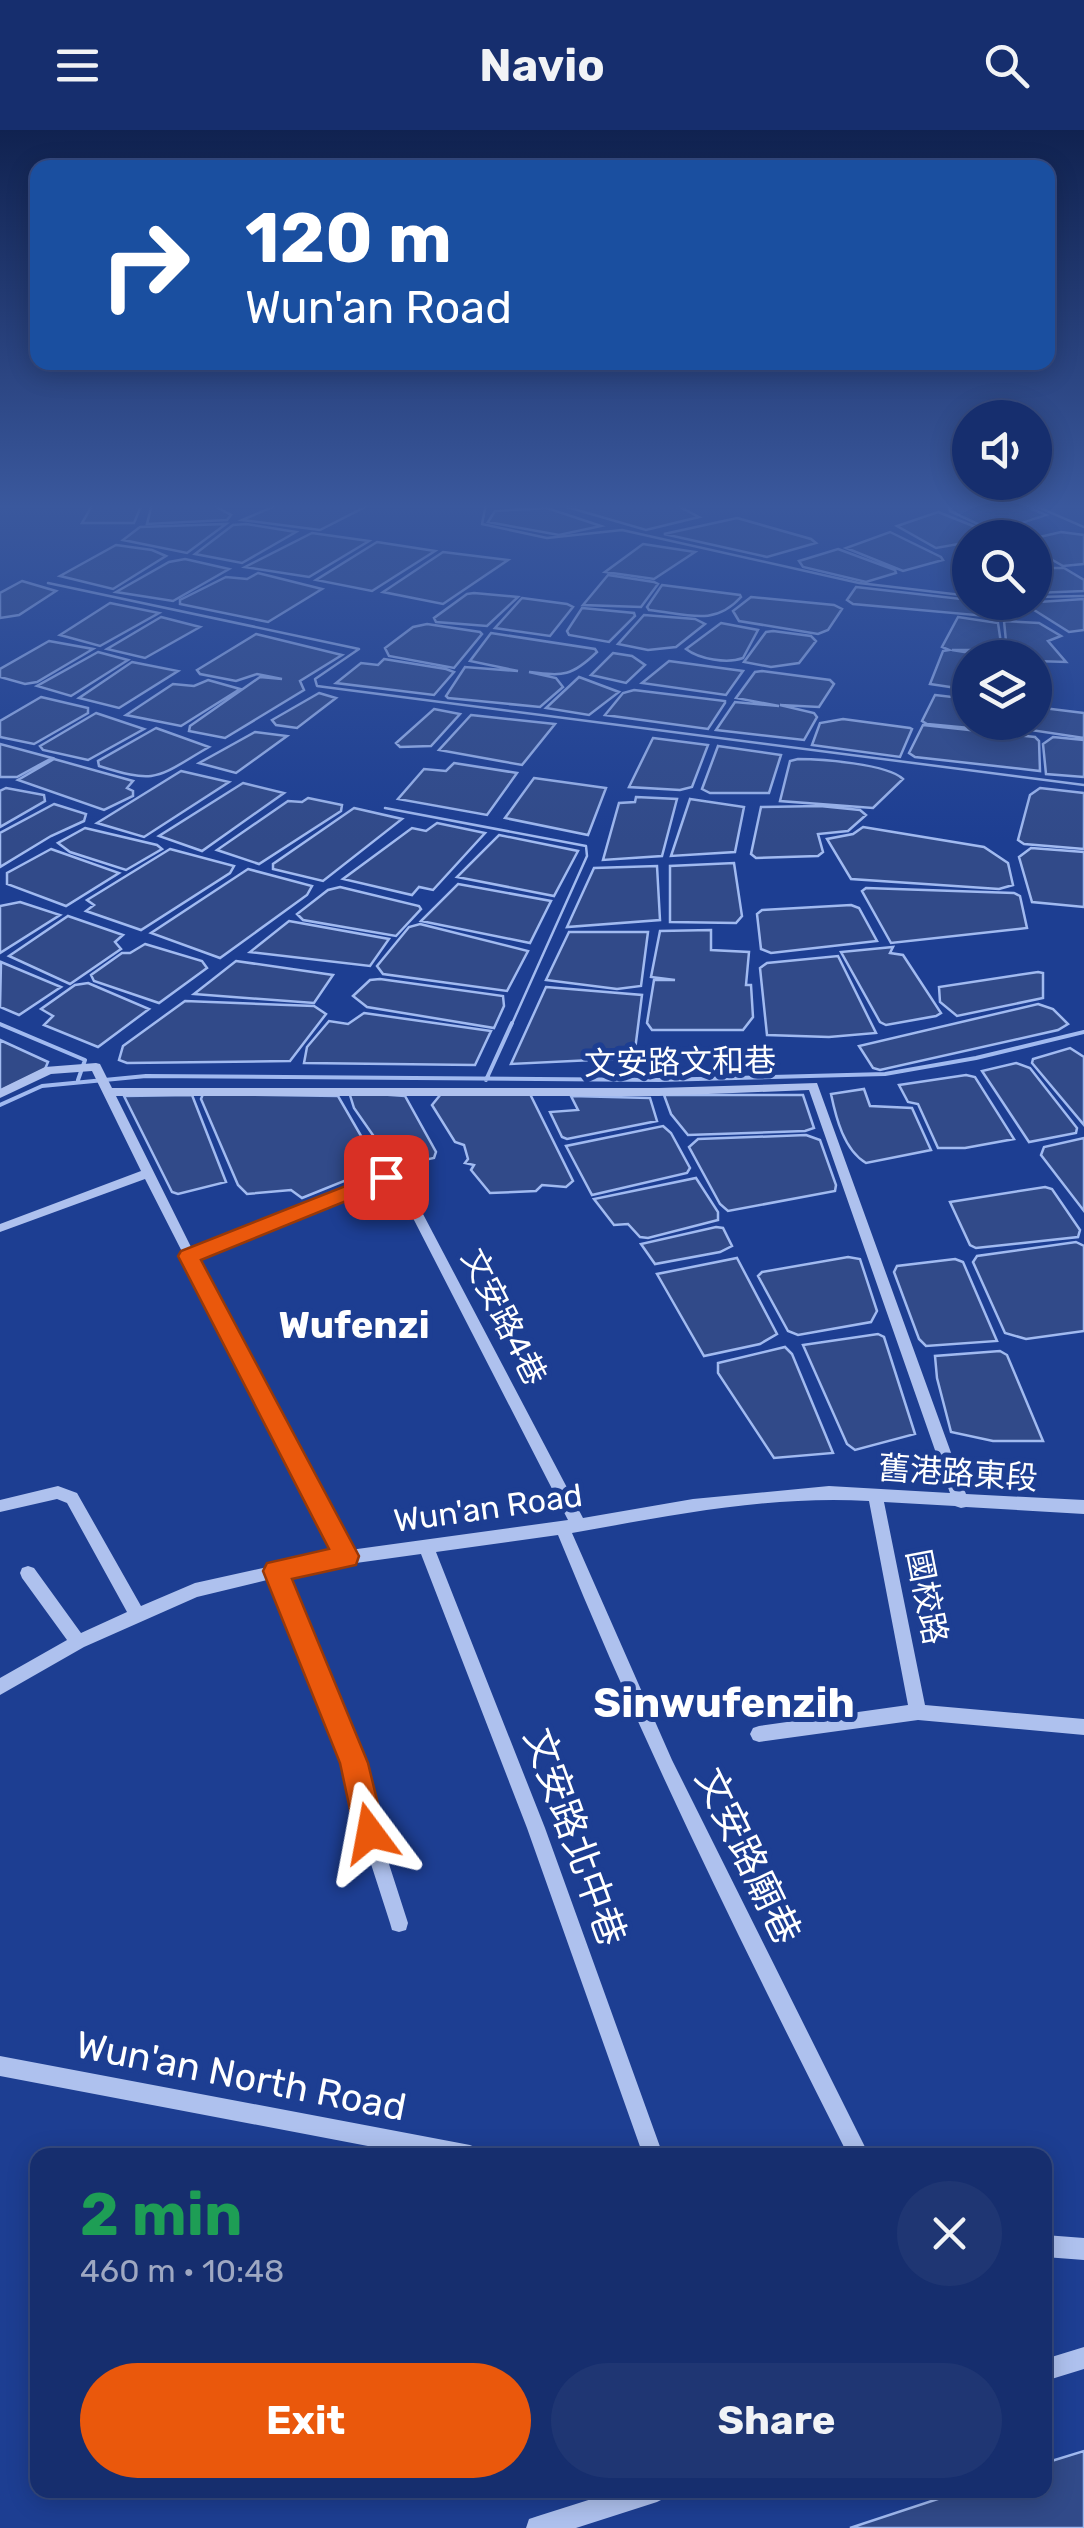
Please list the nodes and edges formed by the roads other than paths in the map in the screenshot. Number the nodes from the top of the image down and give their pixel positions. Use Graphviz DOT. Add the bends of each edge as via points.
graph roads {
  1 [pos="96,1077"];
  2 [pos="0,1094"];
  3 [pos="148,1174"];
  4 [pos="2,1228"];
  5 [pos="188,1256"];
  6 [pos="830,1492"];
  7 [pos="876,1495"];
  8 [pos="961,1502"];
  9 [pos="0,1506"];
  10 [pos="1084,1508"];
  11 [pos="570,1526"];
  12 [pos="424,1545"];
  13 [pos="346,1556"];
  14 [pos="276,1571"];
  15 [pos="28,1572"];
  16 [pos="137,1614"];
  17 [pos="78,1642"];
  18 [pos="0,1687"];
  19 [pos="918,1712"];
  20 [pos="1083,1728"];
  21 [pos="760,1734"];
  22 [pos="399,1923"];
  23 [pos="0,2066"];
  24 [pos="433,2148"];
  25 [pos="650,2148"];
  26 [pos="855,2148"];
  27 [pos="1052,2246"];
  28 [pos="1084,2248"];
  29 [pos="1084,2358"];
  30 [pos="1052,2368"];
  31 [pos="632,2498"];
  32 [pos="538,2528"];
  1 -- 2 [label="street" via="49,1070"];
  1 -- 3 [label="street"];
  1 -- 8 [label="street, 文安路文和巷" via="659,1092 813,1086"];
  3 -- 4 [label="street"];
  3 -- 5 [label="street"];
  5 -- 11 [label="street, 文安路4巷" via="386,1177 399,1179"];
  5 -- 13 [label="street"];
  6 -- 7 [label="street, 舊港路東段"];
  6 -- 11 [label="street, Wun'an Road"];
  7 -- 8 [label="street, 舊港路東段"];
  7 -- 19 [label="street, 國校路"];
  8 -- 10 [label="street, 舊港路東段"];
  9 -- 16 [label="street" via="52,1493 72,1498"];
  11 -- 12 [label="street, Wun'an Road"];
  11 -- 26 [label="street, 文安路廟巷" via="616,1663"];
  12 -- 13 [label="street, Wun'an Road"];
  12 -- 25 [label="street, 文安路北中巷" via="536,1828"];
  13 -- 14 [label="street, Wun'an Road"];
  14 -- 16 [label="street, Wun'an Road" via="195,1590"];
  14 -- 22 [label="street" via="354,1763"];
  15 -- 17 [label="street"];
  16 -- 17 [label="street, Wun'an Road"];
  17 -- 18 [label="street, Wun'an Road"];
  19 -- 20 [label="street"];
  19 -- 21 [label="street"];
  23 -- 24 [label="street, Wun'an North Road"];
  27 -- 28 [label="street"];
  29 -- 30 [label="street"];
  31 -- 32 [label="street"];
}
